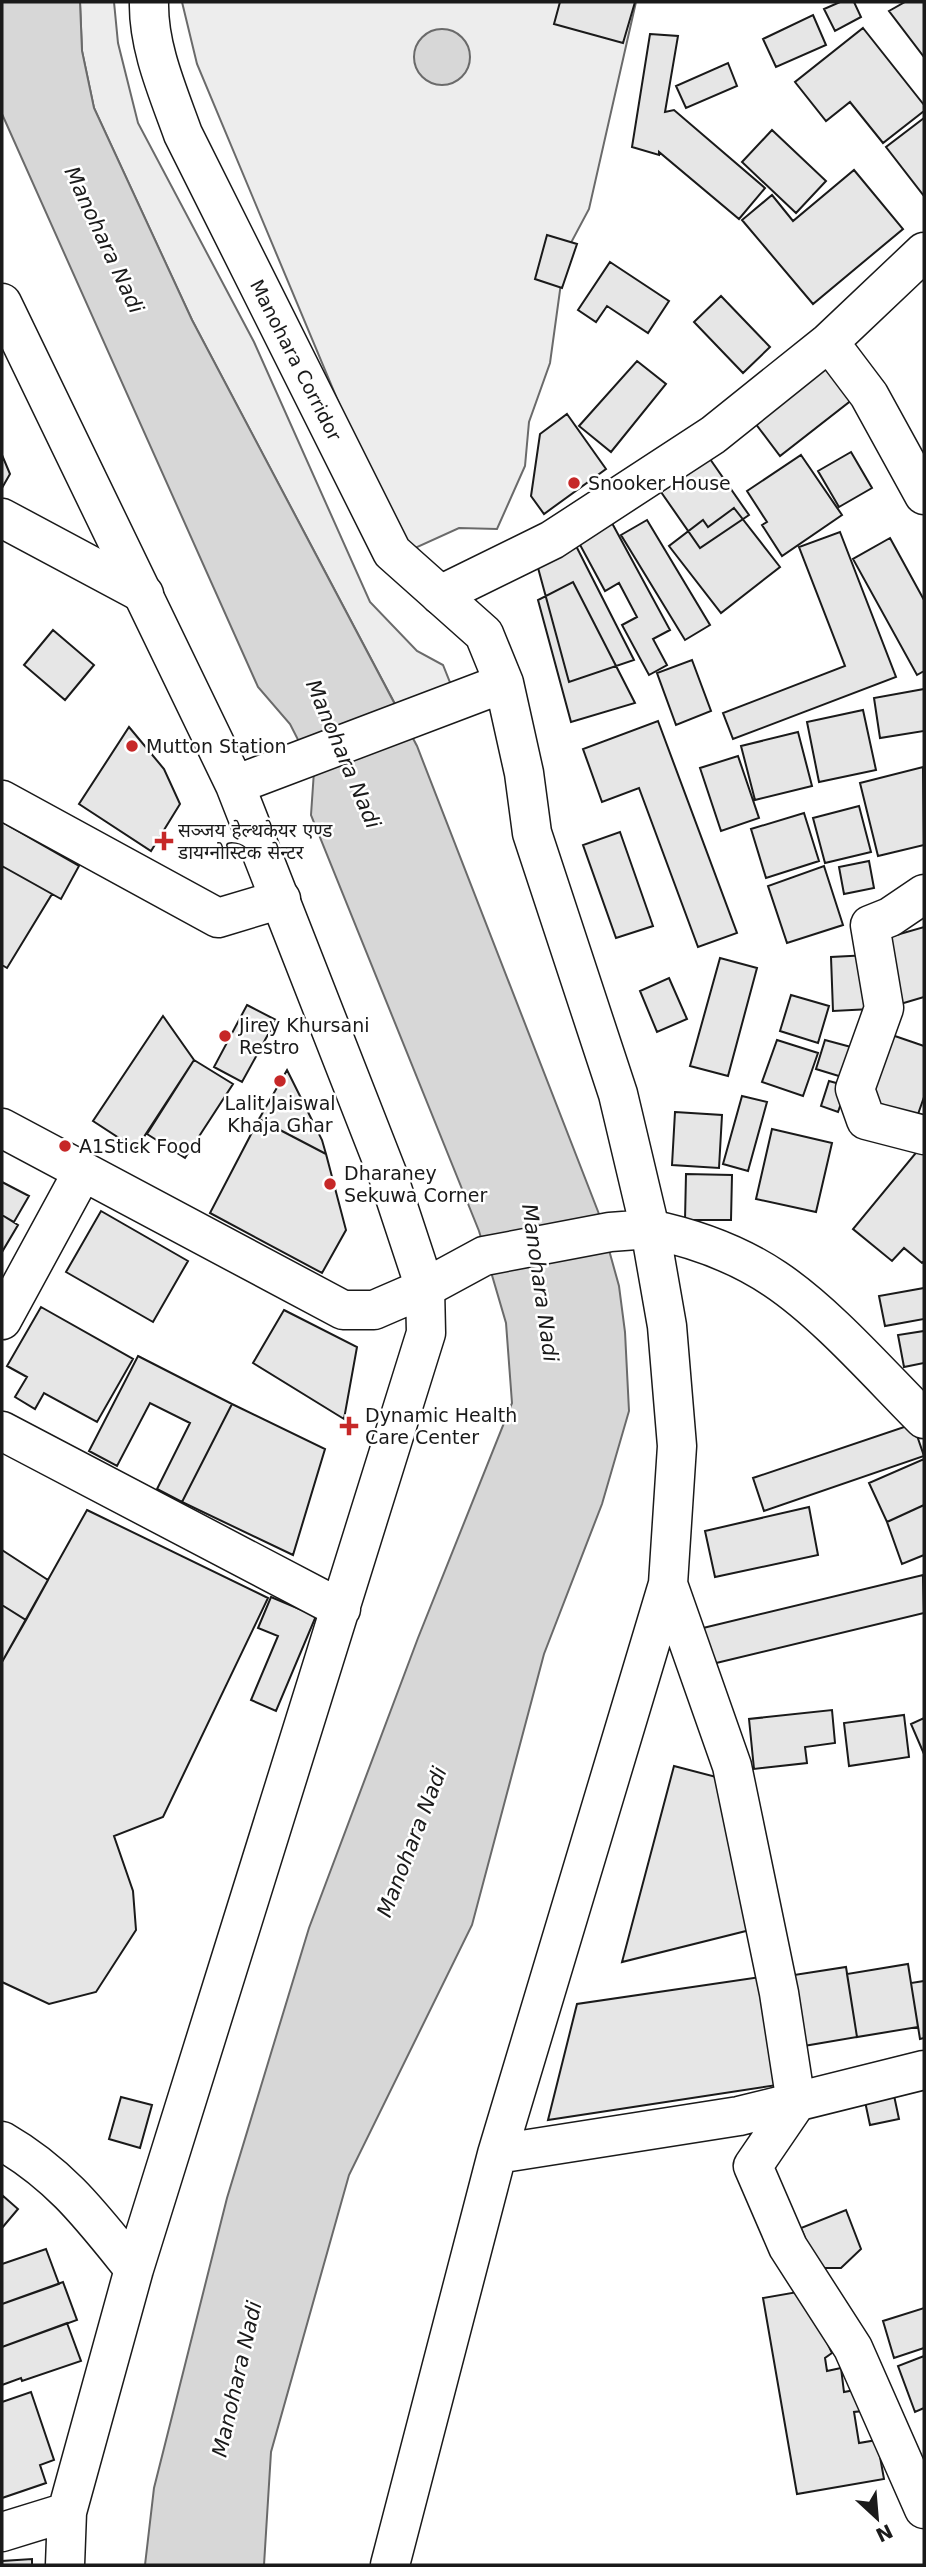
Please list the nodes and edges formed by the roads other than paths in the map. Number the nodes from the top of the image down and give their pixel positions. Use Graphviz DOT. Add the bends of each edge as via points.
graph roads {
  1 [pos="149,2"];
  2 [pos="924,252"];
  3 [pos="2,303"];
  4 [pos="829,342"];
  5 [pos="924,495"];
  6 [pos="2,518"];
  7 [pos="144,594"];
  8 [pos="440,595"];
  9 [pos="503,683"];
  10 [pos="235,785"];
  11 [pos="2,800"];
  12 [pos="924,894"];
  13 [pos="281,899"];
  14 [pos="2,1128"];
  15 [pos="924,1135"];
  16 [pos="83,1171"];
  17 [pos="650,1229"];
  18 [pos="425,1288"];
  19 [pos="2,1320"];
  20 [pos="924,1419"];
  21 [pos="2,1431"];
  22 [pos="668,1584"];
  23 [pos="341,1609"];
  24 [pos="924,2070"];
  25 [pos="796,2103"];
  26 [pos="2,2141"];
  27 [pos="497,2154"];
  28 [pos="134,2269"];
  29 [pos="924,2509"];
  30 [pos="66,2512"];
  31 [pos="2,2532"];
  32 [pos="65,2565"];
  33 [pos="390,2565"];
  1 -- 8 [label="street, Manohara Corridor" via="159,67 183,134 392,552"];
  2 -- 4 [label="street"];
  3 -- 7 [label="street"];
  4 -- 5 [label="street" via="869,396"];
  4 -- 8 [label="street" via="713,435 564,532"];
  6 -- 7 [label="street"];
  7 -- 10 [label="street"];
  8 -- 9 [label="street, Manohara Corridor" via="484,634"];
  9 -- 10 [label="street"];
  9 -- 17 [label="street, Manohara Corridor" via="524,773 532,833 618,1094"];
  10 -- 13 [label="street"];
  11 -- 13 [label="street" via="218,918"];
  12 -- 15 [label="street" via="870,925 884,1008 855,1089 866,1120"];
  13 -- 18 [label="street" via="387,1172"];
  14 -- 16 [label="street"];
  16 -- 18 [label="street" via="343,1310 374,1310"];
  16 -- 19 [label="street"];
  17 -- 18 [label="street" via="484,1256"];
  17 -- 20 [label="street" via="694,1238 774,1279 834,1329"];
  17 -- 22 [label="street, Manohara Corridor" via="667,1326 677,1446"];
  18 -- 23 [label="street" via="426,1333"];
  21 -- 23 [label="street"];
  22 -- 25 [label="street" via="732,1766 779,1993"];
  22 -- 27 [label="street"];
  23 -- 28 [label="street"];
  24 -- 25 [label="street"];
  25 -- 27 [label="street"];
  25 -- 29 [label="street" via="753,2166 788,2247 853,2348"];
  26 -- 28 [label="street" via="70,2190"];
  27 -- 33 [label="street"];
  28 -- 30 [label="street"];
  30 -- 31 [label="street"];
  30 -- 32 [label="street"];
}
